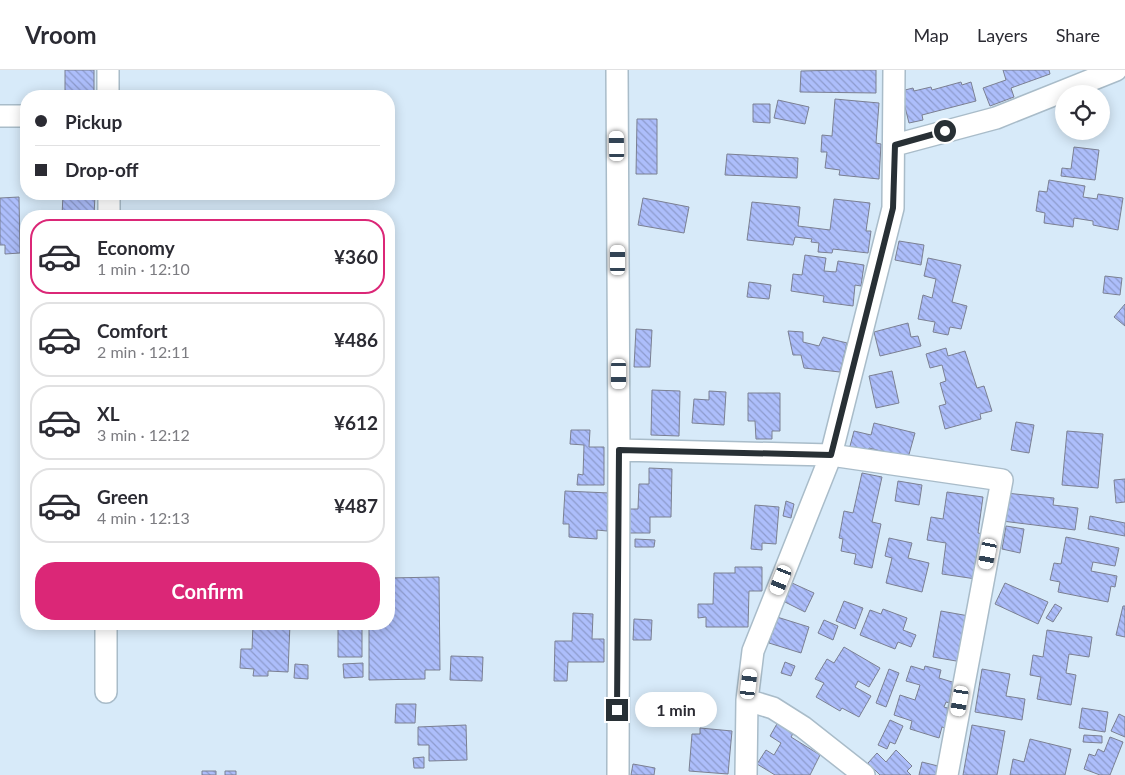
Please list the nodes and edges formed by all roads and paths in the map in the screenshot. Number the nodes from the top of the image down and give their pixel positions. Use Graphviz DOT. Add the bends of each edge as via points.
graph roads {
  1 [pos="108,70"];
  2 [pos="617,70"];
  3 [pos="894,70"];
  4 [pos="1116,70"];
  5 [pos="108,90"];
  6 [pos="0,116"];
  7 [pos="20,116"];
  8 [pos="895,145"];
  9 [pos="619,450"];
  10 [pos="831,455"];
  11 [pos="106,630"];
  12 [pos="106,692"];
  13 [pos="747,700"];
  14 [pos="618,775"];
  15 [pos="746,775"];
  16 [pos="864,775"];
  17 [pos="947,775"];
  1 -- 5 [label="street"];
  2 -- 9 [label="street"];
  3 -- 8 [label="street"];
  4 -- 8 [label="street" via="996,118"];
  6 -- 7 [label="street"];
  8 -- 10 [label="street" via="893,208"];
  9 -- 10 [label="street"];
  9 -- 14 [label="street"];
  10 -- 13 [label="street" via="752,651"];
  10 -- 17 [label="street" via="1002,480"];
  11 -- 12 [label="street"];
  13 -- 15 [label="street"];
  13 -- 16 [label="street" via="773,708 803,726"];
}
